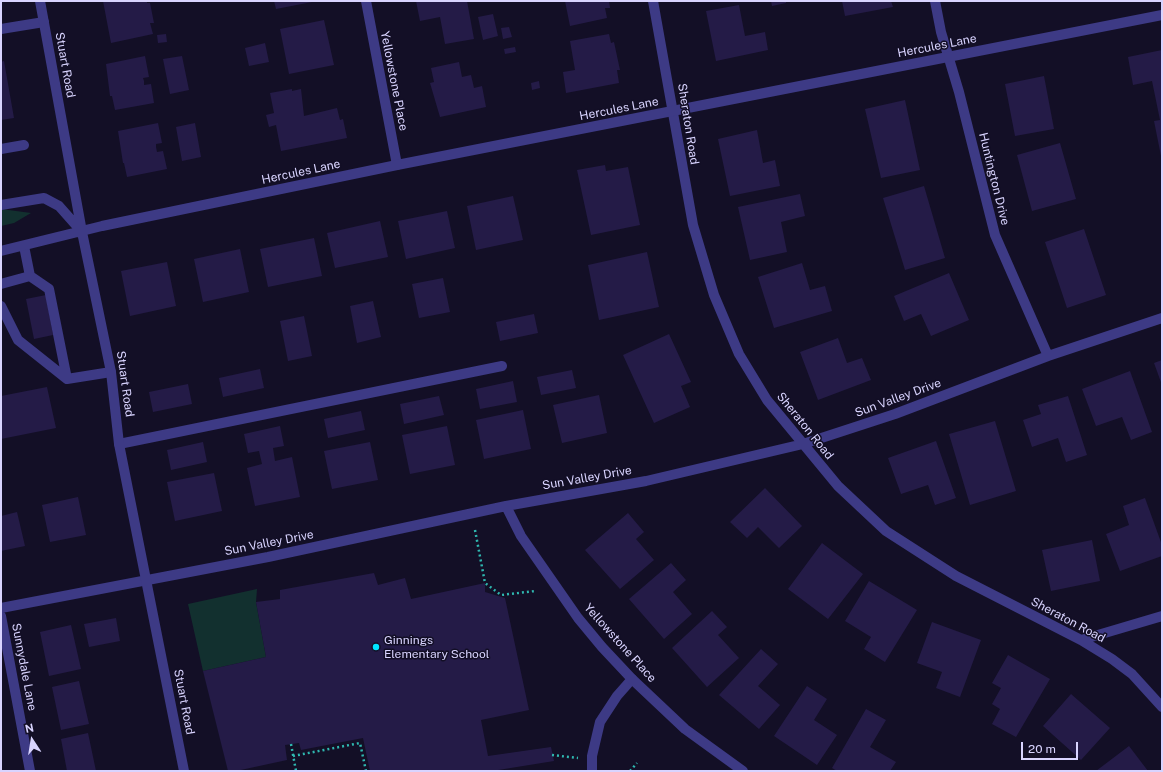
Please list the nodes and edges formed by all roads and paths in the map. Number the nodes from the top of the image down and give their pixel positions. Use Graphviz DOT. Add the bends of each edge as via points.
graph roads {
  1 [pos="40,1"];
  2 [pos="366,1"];
  3 [pos="653,1"];
  4 [pos="935,1"];
  5 [pos="1162,15"];
  6 [pos="44,22"];
  7 [pos="1,29"];
  8 [pos="948,57"];
  9 [pos="674,111"];
  10 [pos="24,145"];
  11 [pos="1,149"];
  12 [pos="397,165"];
  13 [pos="1,205"];
  14 [pos="82,232"];
  15 [pos="24,246"];
  16 [pos="1,251"];
  17 [pos="30,276"];
  18 [pos="1,284"];
  19 [pos="1,306"];
  20 [pos="1162,318"];
  21 [pos="1048,356"];
  22 [pos="502,366"];
  23 [pos="111,372"];
  24 [pos="67,379"];
  25 [pos="119,444"];
  26 [pos="803,444"];
  27 [pos="506,506"];
  28 [pos="476,530"];
  29 [pos="146,580"];
  30 [pos="535,591"];
  31 [pos="1,608"];
  32 [pos="1,616"];
  33 [pos="1162,616"];
  34 [pos="1081,640"];
  35 [pos="632,679"];
  36 [pos="1162,707"];
  37 [pos="291,744"];
  38 [pos="552,755"];
  39 [pos="293,756"];
  40 [pos="578,758"];
  41 [pos="637,763"];
  42 [pos="30,771"];
  43 [pos="184,771"];
  44 [pos="296,771"];
  45 [pos="366,771"];
  46 [pos="592,771"];
  47 [pos="630,771"];
  48 [pos="743,771"];
  1 -- 6 [label="street, Stuart Road"];
  2 -- 12 [label="street, Yellowstone Place"];
  3 -- 9 [label="street, Sheraton Road"];
  4 -- 8 [label="street, Huntington Drive"];
  5 -- 8 [label="street, Hercules Lane"];
  6 -- 7 [label="street"];
  6 -- 14 [label="street, Stuart Road"];
  8 -- 9 [label="street, Hercules Lane"];
  8 -- 21 [label="street, Huntington Drive" via="995,235"];
  9 -- 12 [label="street, Hercules Lane"];
  9 -- 26 [label="street, Sheraton Road" via="693,225 714,294 739,354 767,400"];
  10 -- 11 [label="street"];
  12 -- 14 [label="street, Hercules Lane"];
  13 -- 14 [label="street" via="44,198 59,206"];
  14 -- 15 [label="street, Hercules Lane"];
  14 -- 23 [label="street, Stuart Road"];
  15 -- 16 [label="street, Hercules Lane"];
  15 -- 17 [label="street"];
  17 -- 18 [label="street"];
  17 -- 24 [label="street" via="49,289"];
  19 -- 24 [label="street" via="18,340"];
  20 -- 21 [label="street, Sun Valley Drive"];
  21 -- 26 [label="street, Sun Valley Drive" via="895,414"];
  22 -- 25 [label="street"];
  23 -- 24 [label="street"];
  23 -- 25 [label="street, Stuart Road"];
  25 -- 29 [label="street, Stuart Road"];
  26 -- 27 [label="street, Sun Valley Drive" via="646,481"];
  26 -- 34 [label="street, Sheraton Road" via="838,486 886,532 956,576"];
  27 -- 29 [label="street, Sun Valley Drive" via="268,557"];
  27 -- 35 [label="street, Yellowstone Place" via="520,536 578,618"];
  28 -- 30 [label="path" via="485,583 501,595"];
  29 -- 31 [label="street, Sun Valley Drive"];
  29 -- 43 [label="street, Stuart Road"];
  32 -- 42 [label="street, Sunnydale Lane"];
  33 -- 34 [label="street"];
  34 -- 36 [label="street, Sheraton Road" via="1132,674"];
  35 -- 46 [label="street" via="600,722 592,756"];
  35 -- 48 [label="street, Yellowstone Place" via="686,729"];
  37 -- 39 [label="path"];
  38 -- 40 [label="path"];
  39 -- 44 [label="path"];
  39 -- 45 [label="path" via="360,743"];
  41 -- 47 [label="path"];
}
